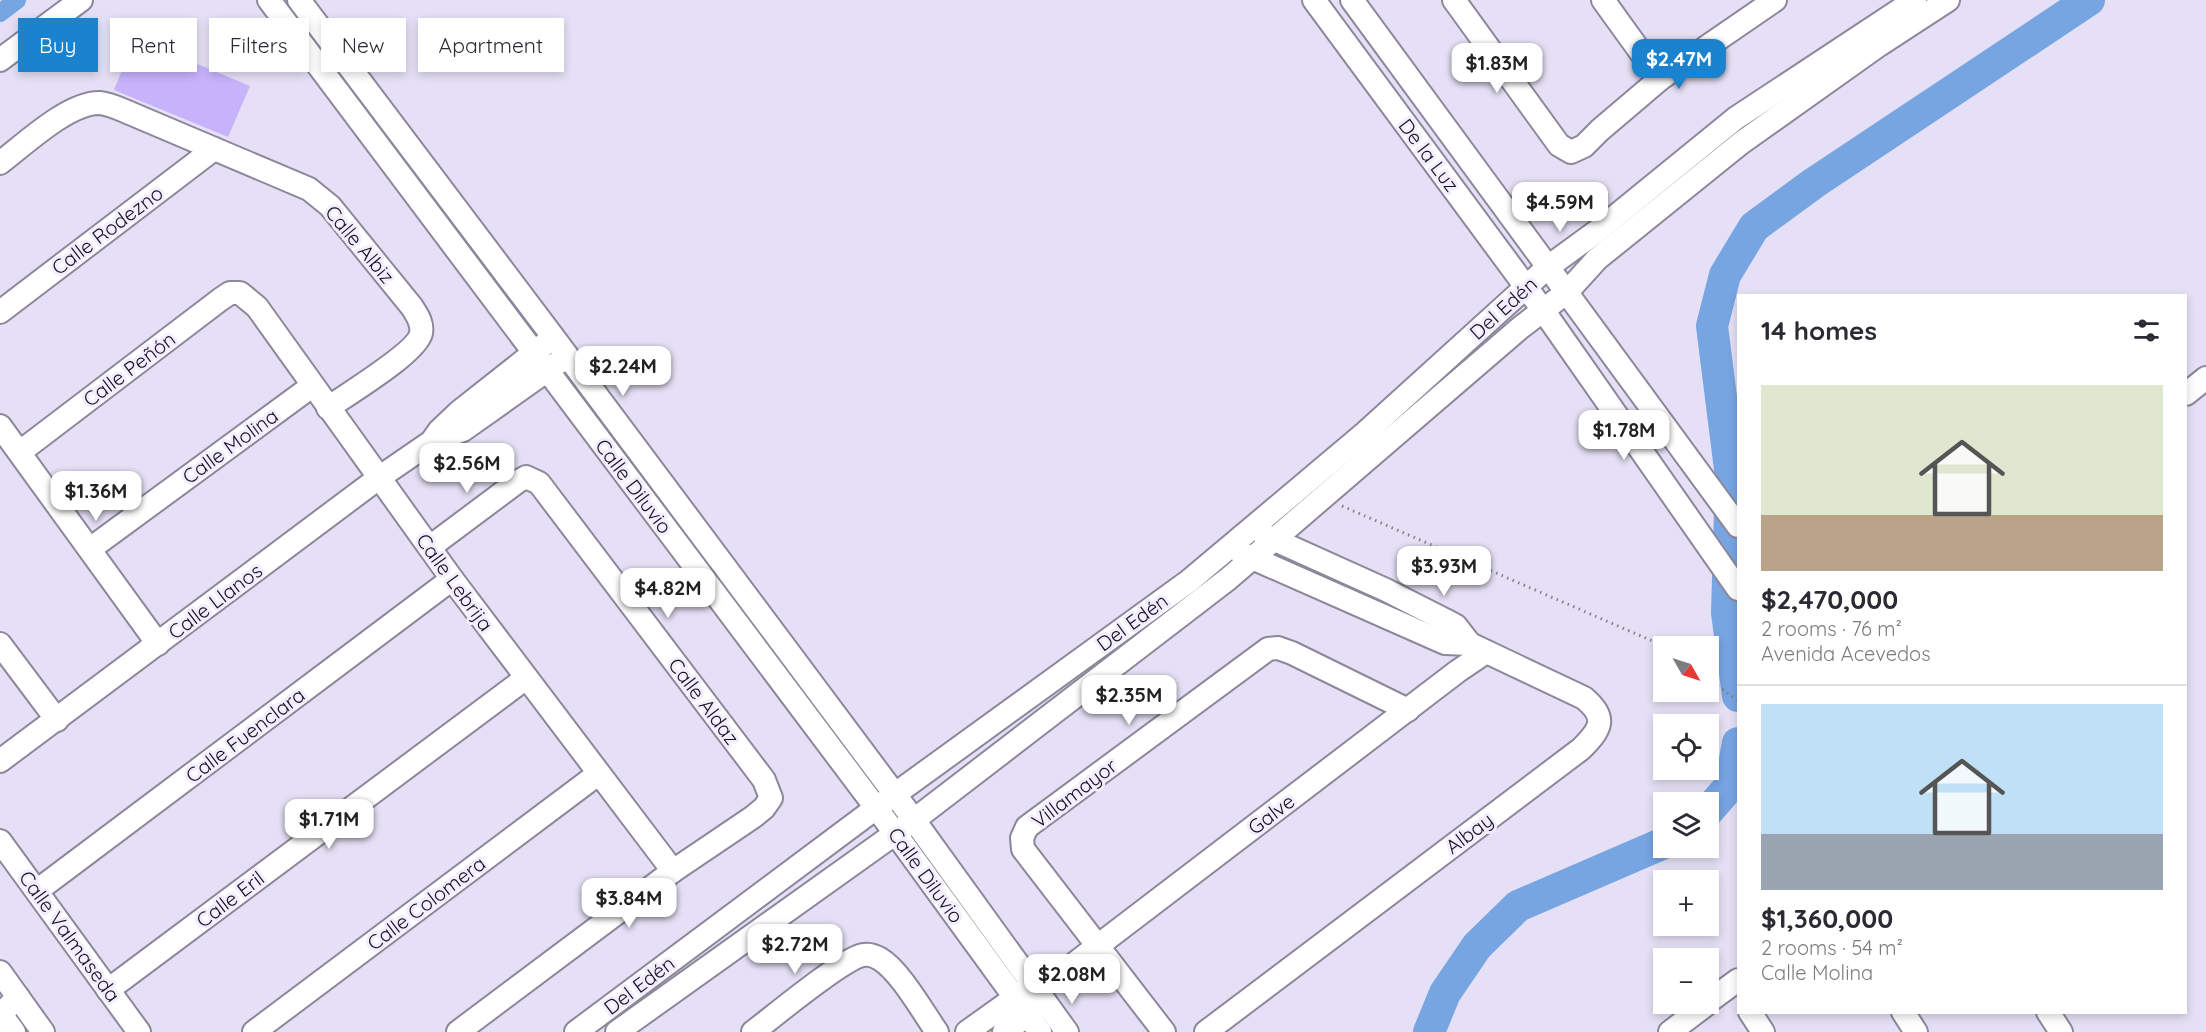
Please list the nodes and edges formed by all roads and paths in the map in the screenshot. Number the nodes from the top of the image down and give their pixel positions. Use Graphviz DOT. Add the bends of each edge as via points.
graph roads {
  1 [pos="81,0"];
  2 [pos="269,0"];
  3 [pos="298,0"];
  4 [pos="1314,0"];
  5 [pos="1352,0"];
  6 [pos="1454,0"];
  7 [pos="1603,0"];
  8 [pos="1915,0"];
  9 [pos="1948,0"];
  10 [pos="1762,3"];
  11 [pos="0,60"];
  12 [pos="1660,79"];
  13 [pos="214,149"];
  14 [pos="0,164"];
  15 [pos="1548,267"];
  16 [pos="1526,286"];
  17 [pos="1567,292"];
  18 [pos="240,293"];
  19 [pos="1543,310"];
  20 [pos="0,312"];
  21 [pos="554,338"];
  22 [pos="568,357"];
  23 [pos="540,361"];
  24 [pos="2206,378"];
  25 [pos="312,386"];
  26 [pos="2187,393"];
  27 [pos="328,408"];
  28 [pos="0,426"];
  29 [pos="20,452"];
  30 [pos="380,477"];
  31 [pos="1324,498"];
  32 [pos="1737,522"];
  33 [pos="1251,529"];
  34 [pos="1275,539"];
  35 [pos="430,547"];
  36 [pos="1228,548"];
  37 [pos="90,549"];
  38 [pos="1252,558"];
  39 [pos="452,579"];
  40 [pos="1737,588"];
  41 [pos="1653,641"];
  42 [pos="0,644"];
  43 [pos="158,644"];
  44 [pos="1478,648"];
  45 [pos="526,678"];
  46 [pos="1719,686"];
  47 [pos="1737,700"];
  48 [pos="1408,710"];
  49 [pos="57,720"];
  50 [pos="0,761"];
  51 [pos="598,774"];
  52 [pos="885,802"];
  53 [pos="905,826"];
  54 [pos="0,841"];
  55 [pos="673,871"];
  56 [pos="38,890"];
  57 [pos="1102,951"];
  58 [pos="1,976"];
  59 [pos="1058,977"];
  60 [pos="1736,987"];
  61 [pos="108,990"];
  62 [pos="1719,997"];
  63 [pos="18,998"];
  64 [pos="1032,1006"];
  65 [pos="1694,1014"];
  66 [pos="1751,1014"];
  67 [pos="1904,1014"];
  68 [pos="2049,1014"];
  69 [pos="4,1018"];
  70 [pos="43,1032"];
  71 [pos="139,1032"];
  72 [pos="254,1032"];
  73 [pos="458,1032"];
  74 [pos="576,1032"];
  75 [pos="617,1032"];
  76 [pos="753,1032"];
  77 [pos="937,1032"];
  78 [pos="967,1032"];
  79 [pos="1004,1032"];
  80 [pos="1067,1032"];
  81 [pos="1164,1032"];
  82 [pos="1206,1032"];
  83 [pos="1670,1032"];
  84 [pos="1763,1032"];
  85 [pos="1916,1032"];
  86 [pos="2061,1032"];
  1 -- 11 [label="street"];
  2 -- 23 [label="street, Calle Diluvio"];
  3 -- 21 [label="street"];
  4 -- 16 [label="street, De la Luz"];
  5 -- 15 [label="street, De la Luz"];
  6 -- 12 [label="street" via="1559,145 1571,152 1584,146"];
  7 -- 12 [label="street"];
  8 -- 15 [label="street, Del Edén" via="1736,118"];
  9 -- 17 [label="street, Del Edén" via="1741,143 1597,259"];
  10 -- 12 [label="street"];
  13 -- 14 [label="street, Calle Albiz" via="102,103 87,104 64,115"];
  13 -- 20 [label="street, Calle Rodezno"];
  13 -- 27 [label="street, Calle Albiz" via="320,196 418,316 422,333 411,350"];
  15 -- 16 [label="street, Del Edén"];
  15 -- 17 [label="street, De la Luz"];
  16 -- 19 [label="street, De la Luz"];
  16 -- 33 [label="street, Del Edén" via="1365,433"];
  17 -- 19 [label="street, Del Edén"];
  17 -- 32 [label="street, De la Luz"];
  18 -- 25 [label="street, Calle Lebrija" via="257,307"];
  18 -- 29 [label="street, Calle Peñón" via="220,299"];
  19 -- 31 [label="street, Del Edén"];
  19 -- 40 [label="street, De la Luz"];
  21 -- 22 [label="street"];
  21 -- 23 [label="street"];
  22 -- 23 [label="street"];
  22 -- 52 [label="street"];
  23 -- 30 [label="street, Calle Llanos" via="463,430 431,442"];
  23 -- 52 [label="street, Calle Diluvio"];
  24 -- 26 [label="street"];
  25 -- 27 [label="street, Calle Lebrija"];
  25 -- 37 [label="street, Calle Molina"];
  27 -- 30 [label="street, Calle Lebrija"];
  28 -- 29 [label="street"];
  29 -- 37 [label="street"];
  30 -- 35 [label="street, Calle Lebrija"];
  30 -- 43 [label="street, Calle Llanos"];
  31 -- 34 [label="street, Del Edén"];
  31 -- 41 [label="path"];
  33 -- 34 [label="street, Albay"];
  33 -- 36 [label="street, Del Edén"];
  34 -- 38 [label="street, Del Edén"];
  34 -- 44 [label="street, Albay" via="1445,620"];
  35 -- 39 [label="street, Calle Lebrija"];
  35 -- 55 [label="street, Calle Aldaz" via="517,482 526,477 539,483 764,780 771,798 764,808"];
  36 -- 38 [label="street, Albay"];
  36 -- 52 [label="street, Del Edén"];
  37 -- 43 [label="street"];
  38 -- 44 [label="street, Albay" via="1445,643"];
  38 -- 53 [label="street, Del Edén"];
  39 -- 45 [label="street, Calle Lebrija"];
  39 -- 56 [label="street, Calle Fuenclara"];
  42 -- 49 [label="street"];
  43 -- 49 [label="street, Calle Llanos"];
  44 -- 48 [label="street, Galve"];
  44 -- 82 [label="street, Albay" via="1584,698 1594,706 1600,726 1581,748"];
  45 -- 51 [label="street, Calle Lebrija"];
  45 -- 61 [label="street, Calle Eril"];
  46 -- 47 [label="path"];
  48 -- 57 [label="street, Galve"];
  48 -- 57 [label="street, Villamayor" via="1292,653 1268,649 1027,827 1023,849"];
  49 -- 50 [label="street, Calle Llanos"];
  51 -- 55 [label="street, Calle Lebrija"];
  51 -- 72 [label="street, Calle Colomera"];
  52 -- 53 [label="street, Calle Diluvio"];
  52 -- 74 [label="street, Del Edén"];
  53 -- 64 [label="street, Calle Diluvio"];
  53 -- 75 [label="street, Del Edén"];
  54 -- 56 [label="street, Calle Valmaseda"];
  55 -- 73 [label="street"];
  56 -- 61 [label="street, Calle Valmaseda"];
  57 -- 59 [label="street, Galve"];
  57 -- 81 [label="street"];
  58 -- 63 [label="street"];
  60 -- 62 [label="street"];
  61 -- 71 [label="street, Calle Valmaseda"];
  63 -- 69 [label="street"];
  63 -- 70 [label="street"];
  64 -- 78 [label="street"];
  64 -- 79 [label="street"];
  64 -- 80 [label="street, Calle Diluvio"];
  65 -- 83 [label="street"];
  66 -- 84 [label="street"];
  67 -- 85 [label="street"];
  68 -- 86 [label="street"];
  76 -- 77 [label="street" via="861,955 878,957 894,970"];
}
